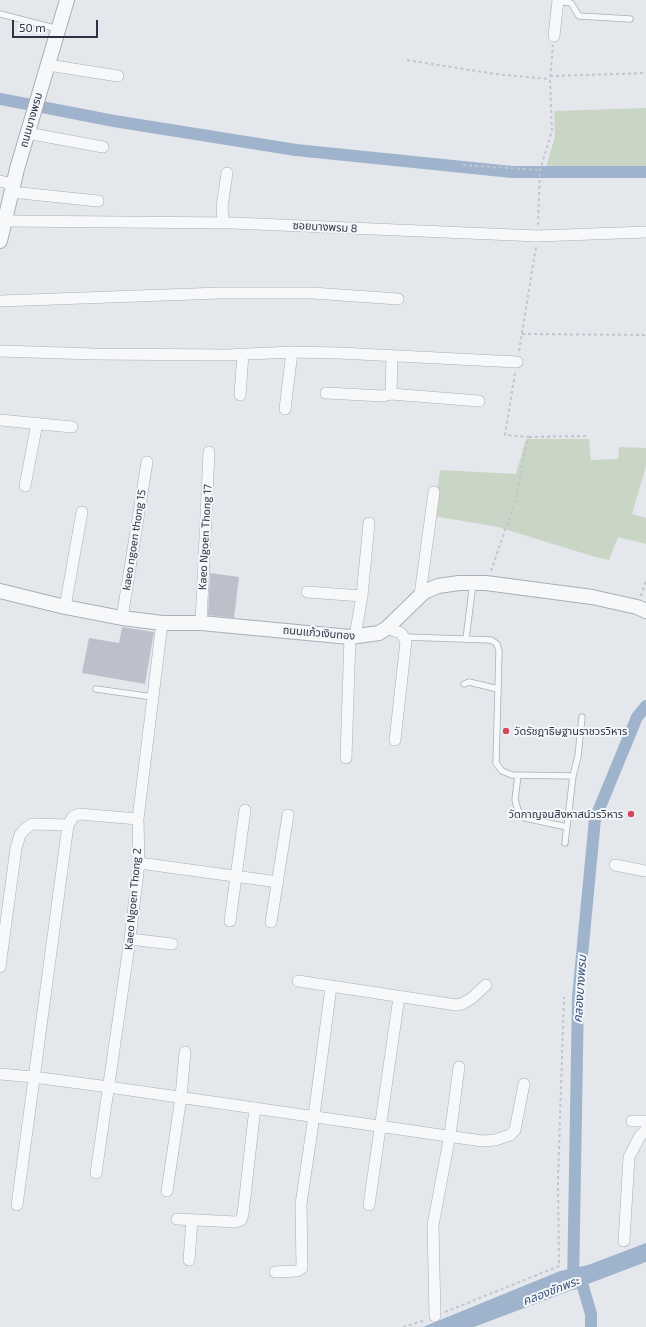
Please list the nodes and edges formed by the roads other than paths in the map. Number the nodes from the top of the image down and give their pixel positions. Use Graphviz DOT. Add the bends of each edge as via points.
graph roads {
  1 [pos="67,0"];
  2 [pos="558,0"];
  3 [pos="0,14"];
  4 [pos="630,19"];
  5 [pos="59,29"];
  6 [pos="554,36"];
  7 [pos="48,65"];
  8 [pos="118,76"];
  9 [pos="27,133"];
  10 [pos="103,147"];
  11 [pos="227,173"];
  12 [pos="8,185"];
  13 [pos="98,201"];
  14 [pos="4,221"];
  15 [pos="223,222"];
  16 [pos="646,232"];
  17 [pos="0,241"];
  18 [pos="398,299"];
  19 [pos="0,301"];
  20 [pos="0,351"];
  21 [pos="292,352"];
  22 [pos="243,354"];
  23 [pos="392,356"];
  24 [pos="517,362"];
  25 [pos="326,393"];
  26 [pos="391,394"];
  27 [pos="240,395"];
  28 [pos="479,400"];
  29 [pos="285,409"];
  30 [pos="0,420"];
  31 [pos="36,423"];
  32 [pos="72,427"];
  33 [pos="209,452"];
  34 [pos="147,462"];
  35 [pos="25,486"];
  36 [pos="434,492"];
  37 [pos="82,512"];
  38 [pos="369,523"];
  39 [pos="480,583"];
  40 [pos="0,591"];
  41 [pos="307,592"];
  42 [pos="420,595"];
  43 [pos="362,596"];
  44 [pos="64,607"];
  45 [pos="642,609"];
  46 [pos="122,618"];
  47 [pos="162,623"];
  48 [pos="201,623"];
  49 [pos="387,628"];
  50 [pos="352,636"];
  51 [pos="405,637"];
  52 [pos="466,639"];
  53 [pos="464,684"];
  54 [pos="96,688"];
  55 [pos="498,689"];
  56 [pos="153,697"];
  57 [pos="582,717"];
  58 [pos="395,740"];
  59 [pos="346,758"];
  60 [pos="518,775"];
  61 [pos="573,776"];
  62 [pos="245,810"];
  63 [pos="288,815"];
  64 [pos="138,819"];
  65 [pos="68,825"];
  66 [pos="567,828"];
  67 [pos="565,843"];
  68 [pos="139,863"];
  69 [pos="615,865"];
  70 [pos="646,871"];
  71 [pos="237,876"];
  72 [pos="278,882"];
  73 [pos="230,921"];
  74 [pos="271,922"];
  75 [pos="130,939"];
  76 [pos="172,944"];
  77 [pos="0,967"];
  78 [pos="298,981"];
  79 [pos="486,986"];
  80 [pos="331,987"];
  81 [pos="399,997"];
  82 [pos="185,1052"];
  83 [pos="459,1067"];
  84 [pos="0,1074"];
  85 [pos="33,1077"];
  86 [pos="524,1084"];
  87 [pos="109,1087"];
  88 [pos="181,1097"];
  89 [pos="255,1108"];
  90 [pos="314,1116"];
  91 [pos="632,1121"];
  92 [pos="646,1121"];
  93 [pos="380,1126"];
  94 [pos="646,1130"];
  95 [pos="450,1136"];
  96 [pos="96,1173"];
  97 [pos="167,1191"];
  98 [pos="16,1205"];
  99 [pos="369,1205"];
  100 [pos="177,1219"];
  101 [pos="192,1220"];
  102 [pos="624,1241"];
  103 [pos="189,1260"];
  104 [pos="275,1272"];
  105 [pos="435,1316"];
  1 -- 5 [label="street, ถนนบางพรม"];
  2 -- 4 [label="lane" via="571,3 579,16"];
  2 -- 6 [label="street"];
  3 -- 5 [label="lane"];
  5 -- 7 [label="street, ถนนบางพรม"];
  7 -- 8 [label="street"];
  7 -- 9 [label="street, ถนนบางพรม"];
  9 -- 10 [label="street"];
  9 -- 12 [label="street, ถนนบางพรม"];
  11 -- 15 [label="street" via="222,207"];
  12 -- 13 [label="street"];
  12 -- 14 [label="street, ถนนบางพรม"];
  14 -- 15 [label="street, ซอยบางพรม 8"];
  14 -- 17 [label="street, ถนนบางพรม"];
  15 -- 16 [label="street, ซอยบางพรม 8" via="538,236"];
  18 -- 19 [label="street" via="312,293 220,293"];
  20 -- 22 [label="street"];
  21 -- 22 [label="street"];
  21 -- 23 [label="street"];
  21 -- 29 [label="street"];
  22 -- 27 [label="street"];
  23 -- 24 [label="street"];
  23 -- 26 [label="street"];
  25 -- 26 [label="street" via="383,396"];
  26 -- 28 [label="street"];
  30 -- 31 [label="street"];
  31 -- 32 [label="street"];
  31 -- 35 [label="street"];
  33 -- 48 [label="street, Kaeo Ngoen Thong 17"];
  34 -- 46 [label="street, kaeo ngoen thong 15"];
  36 -- 42 [label="street"];
  37 -- 44 [label="street"];
  38 -- 43 [label="street"];
  39 -- 42 [label="street, ถนนแก้วเงินทอง" via="438,586"];
  39 -- 45 [label="street, ถนนแก้วเงินทอง" via="592,597"];
  39 -- 52 [label="lane"];
  40 -- 44 [label="street, ถนนแก้วเงินทอง"];
  41 -- 43 [label="street"];
  42 -- 49 [label="street, ถนนแก้วเงินทอง"];
  43 -- 50 [label="street"];
  44 -- 46 [label="street, ถนนแก้วเงินทอง"];
  46 -- 47 [label="street, ถนนแก้วเงินทอง"];
  47 -- 48 [label="street, ถนนแก้วเงินทอง"];
  47 -- 56 [label="street, Kaeo Ngoen Thong 2"];
  48 -- 50 [label="street, ถนนแก้วเงินทอง"];
  49 -- 50 [label="street, ถนนแก้วเงินทอง" via="379,633"];
  49 -- 51 [label="street"];
  50 -- 59 [label="street"];
  51 -- 52 [label="lane"];
  51 -- 58 [label="street" via="407,648"];
  52 -- 55 [label="lane" via="491,640 497,644"];
  53 -- 55 [label="lane" via="469,682"];
  54 -- 56 [label="lane"];
  55 -- 60 [label="lane" via="496,764 512,776"];
  56 -- 64 [label="street, Kaeo Ngoen Thong 2"];
  57 -- 61 [label="lane"];
  60 -- 61 [label="lane"];
  60 -- 66 [label="lane" via="515,800 518,810 525,818"];
  61 -- 66 [label="lane"];
  62 -- 71 [label="street"];
  63 -- 72 [label="street"];
  64 -- 65 [label="street" via="79,814 73,817"];
  64 -- 68 [label="street, Kaeo Ngoen Thong 2"];
  65 -- 77 [label="street" via="32,824 20,835 16,848"];
  65 -- 85 [label="street"];
  66 -- 67 [label="lane"];
  68 -- 71 [label="street"];
  68 -- 75 [label="street, Kaeo Ngoen Thong 2"];
  69 -- 70 [label="street"];
  71 -- 72 [label="street"];
  71 -- 73 [label="street"];
  72 -- 74 [label="street"];
  75 -- 76 [label="street"];
  75 -- 87 [label="street, Kaeo Ngoen Thong 2"];
  78 -- 80 [label="street"];
  79 -- 81 [label="street" via="472,998 456,1005"];
  80 -- 81 [label="street"];
  80 -- 90 [label="street"];
  81 -- 93 [label="street"];
  82 -- 88 [label="street"];
  83 -- 95 [label="street"];
  84 -- 85 [label="street"];
  85 -- 87 [label="street"];
  85 -- 98 [label="street"];
  86 -- 95 [label="street" via="515,1130 510,1135 482,1141"];
  87 -- 88 [label="street"];
  87 -- 96 [label="street, Kaeo Ngoen Thong 2"];
  88 -- 89 [label="street"];
  88 -- 97 [label="street"];
  89 -- 90 [label="street"];
  89 -- 101 [label="street" via="241,1220"];
  90 -- 93 [label="street"];
  90 -- 104 [label="street" via="301,1204 302,1268 297,1271"];
  91 -- 92 [label="street"];
  93 -- 95 [label="street"];
  93 -- 99 [label="street"];
  94 -- 102 [label="street" via="629,1157"];
  95 -- 105 [label="street" via="433,1224"];
  100 -- 101 [label="street"];
  101 -- 103 [label="street"];
}
